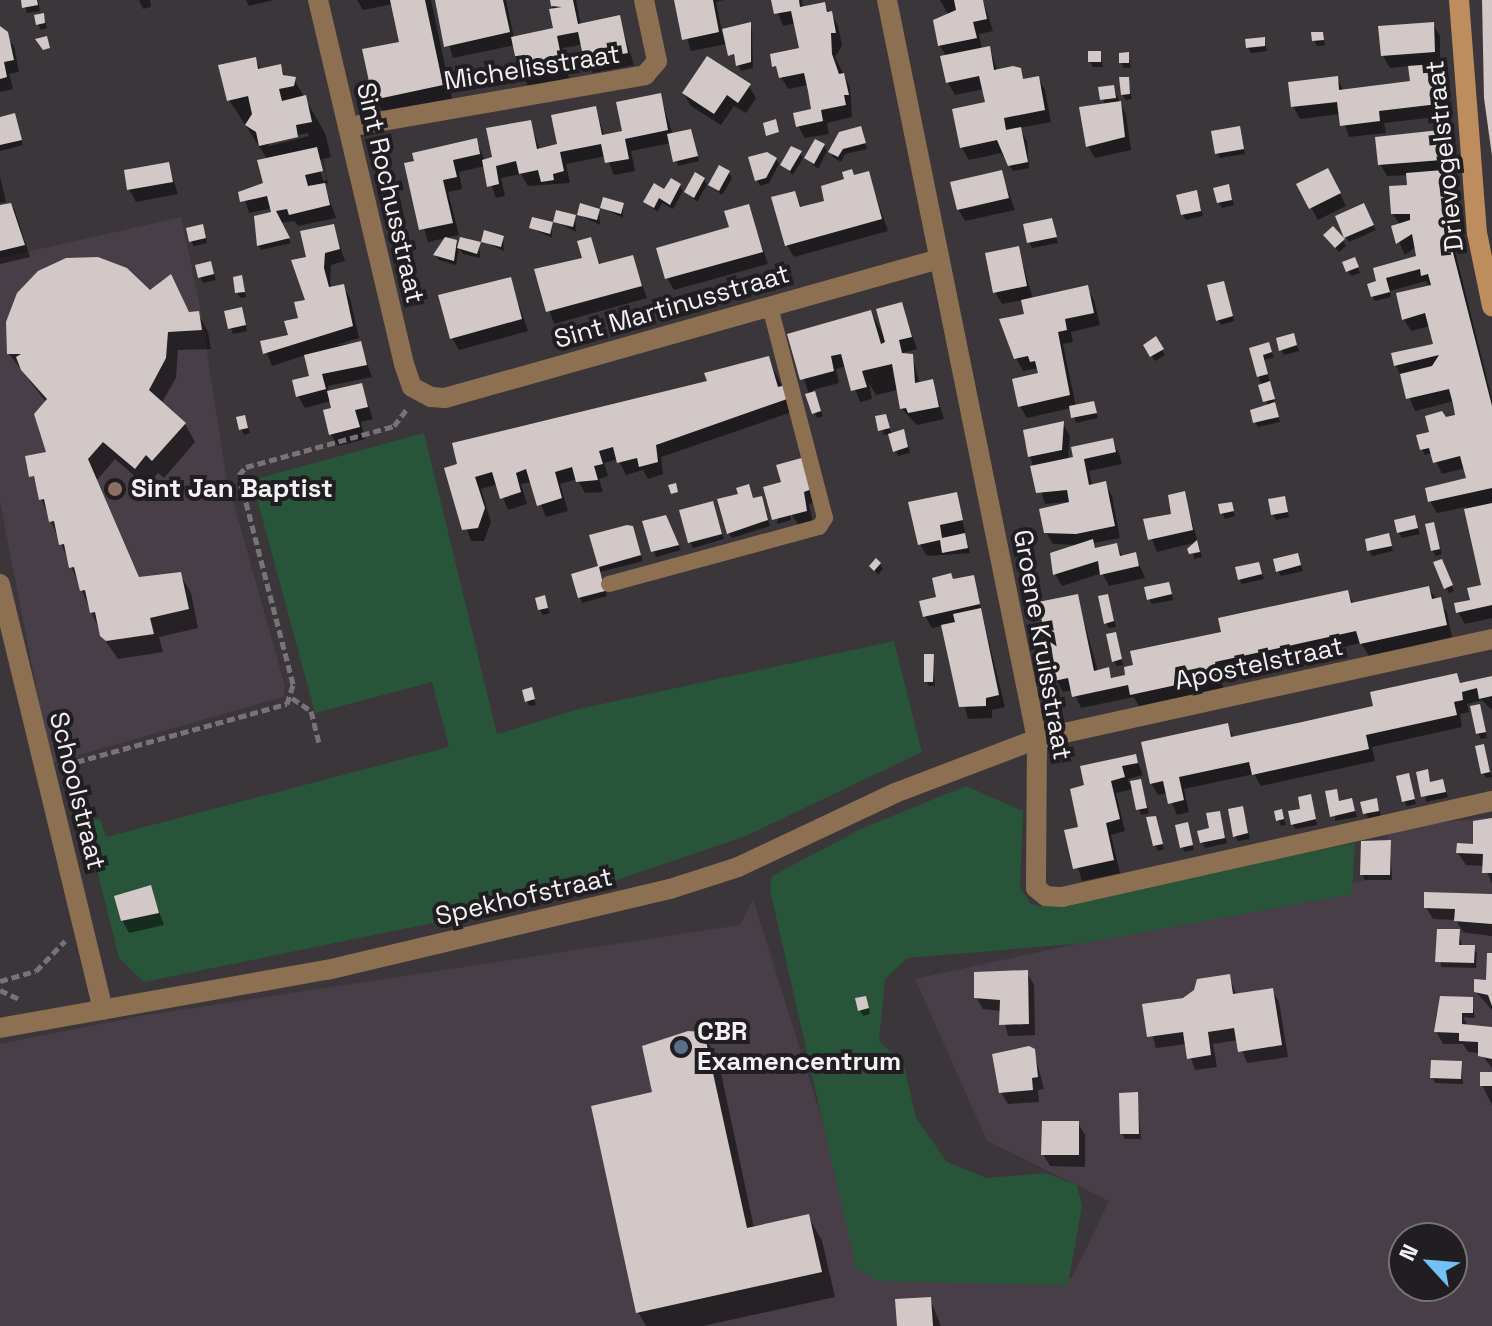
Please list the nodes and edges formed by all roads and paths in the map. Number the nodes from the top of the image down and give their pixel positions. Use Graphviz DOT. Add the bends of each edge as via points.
graph roads {
  1 [pos="318,0"];
  2 [pos="644,0"];
  3 [pos="887,0"];
  4 [pos="1459,0"];
  5 [pos="348,127"];
  6 [pos="939,259"];
  7 [pos="1492,306"];
  8 [pos="770,307"];
  9 [pos="420,393"];
  10 [pos="0,584"];
  11 [pos="609,584"];
  12 [pos="1492,639"];
  13 [pos="292,698"];
  14 [pos="1037,739"];
  15 [pos="320,746"];
  16 [pos="45,771"];
  17 [pos="1492,801"];
  18 [pos="83,924"];
  19 [pos="0,981"];
  20 [pos="103,1010"];
  21 [pos="0,1028"];
  1 -- 5 [label="street, Sint Rochusstraat"];
  2 -- 5 [label="street, Michelisstraat" via="657,61 645,75"];
  3 -- 6 [label="street, Groene Kruisstraat"];
  4 -- 7 [label="street, Drievogelstraat" via="1477,233"];
  5 -- 9 [label="street, Sint Rochusstraat" via="404,364"];
  6 -- 8 [label="street, Sint Martinusstraat"];
  6 -- 14 [label="street, Groene Kruisstraat"];
  8 -- 9 [label="street, Sint Martinusstraat" via="445,398"];
  8 -- 11 [label="lane" via="825,518 819,527"];
  9 -- 13 [label="path" via="394,426 246,467 239,475 293,684"];
  10 -- 16 [label="street, Schoolstraat"];
  12 -- 14 [label="street, Apostelstraat"];
  13 -- 15 [label="path" via="311,711"];
  13 -- 16 [label="path" via="281,707"];
  14 -- 17 [label="street, Groene Kruisstraat" via="1034,883 1054,898"];
  14 -- 20 [label="street, Spekhofstraat" via="895,793 738,867 670,889 327,970"];
  16 -- 18 [label="street, Schoolstraat"];
  18 -- 19 [label="path" via="36,971"];
  18 -- 20 [label="street, Schoolstraat"];
  20 -- 21 [label="street, Spekhofstraat"];
}
